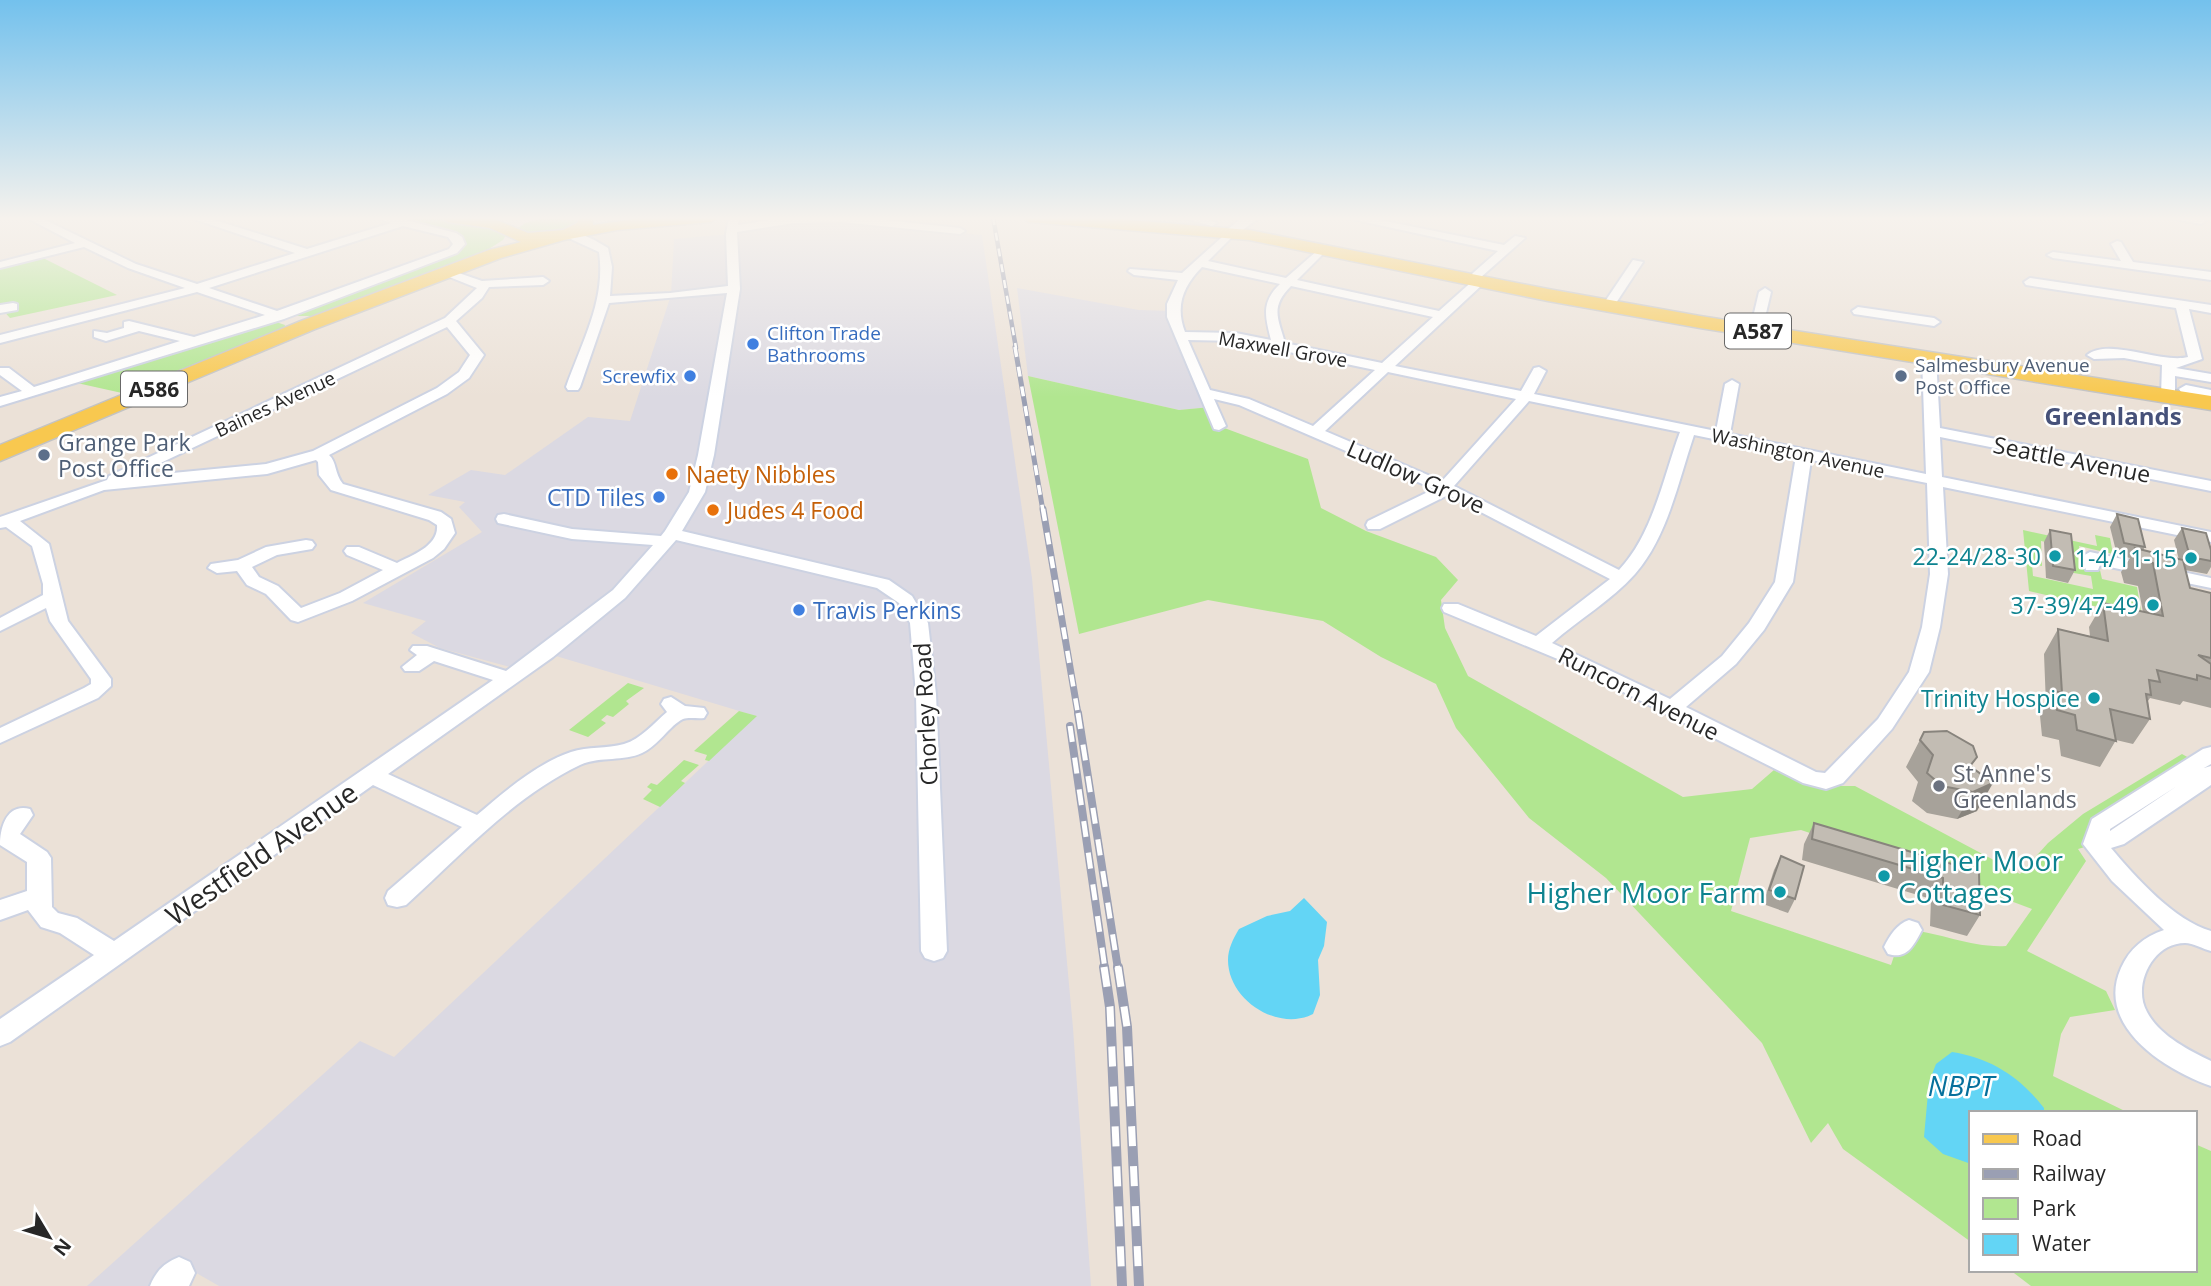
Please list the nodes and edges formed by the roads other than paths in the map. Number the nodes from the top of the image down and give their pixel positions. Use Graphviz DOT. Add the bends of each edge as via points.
graph roads {
  1 [pos="162,277"];
  2 [pos="232,277"];
  3 [pos="382,277"];
  4 [pos="433,277"];
  5 [pos="462,277"];
  6 [pos="608,277"];
  7 [pos="733,277"];
  8 [pos="1178,277"];
  9 [pos="1269,277"];
  10 [pos="1291,277"];
  11 [pos="1472,277"];
  12 [pos="1627,277"];
  13 [pos="1185,278"];
  14 [pos="1478,278"];
  15 [pos="542,281"];
  16 [pos="1288,281"];
  17 [pos="2030,282"];
  18 [pos="518,283"];
  19 [pos="484,284"];
  20 [pos="195,289"];
  21 [pos="734,289"];
  22 [pos="1765,292"];
  23 [pos="604,300"];
  24 [pos="484,301"];
  25 [pos="2182,305"];
  26 [pos="1608,306"];
  27 [pos="2211,309"];
  28 [pos="1858,311"];
  29 [pos="278,315"];
  30 [pos="1442,315"];
  31 [pos="449,321"];
  32 [pos="308,325"];
  33 [pos="1756,330"];
  34 [pos="99,334"];
  35 [pos="1181,337"];
  36 [pos="1933,338"];
  37 [pos="0,339"];
  38 [pos="196,342"];
  39 [pos="1279,346"];
  40 [pos="2094,355"];
  41 [pos="2171,367"];
  42 [pos="1385,368"];
  43 [pos="4,371"];
  44 [pos="1539,371"];
  45 [pos="2211,379"];
  46 [pos="1732,384"];
  47 [pos="573,387"];
  48 [pos="2177,392"];
  49 [pos="34,393"];
  50 [pos="1205,393"];
  51 [pos="2211,394"];
  52 [pos="1525,397"];
  53 [pos="0,402"];
  54 [pos="2211,402"];
  55 [pos="1219,426"];
  56 [pos="1688,430"];
  57 [pos="1316,431"];
  58 [pos="1933,432"];
  59 [pos="1722,437"];
  60 [pos="0,454"];
  61 [pos="318,454"];
  62 [pos="1804,454"];
  63 [pos="1933,480"];
  64 [pos="101,485"];
  65 [pos="2211,486"];
  66 [pos="1446,488"];
  67 [pos="504,519"];
  68 [pos="4,521"];
  69 [pos="1375,526"];
  70 [pos="2211,537"];
  71 [pos="669,538"];
  72 [pos="306,545"];
  73 [pos="353,551"];
  74 [pos="2091,558"];
  75 [pos="242,565"];
  76 [pos="217,568"];
  77 [pos="396,569"];
  78 [pos="1619,577"];
  79 [pos="2211,583"];
  80 [pos="52,598"];
  81 [pos="1451,608"];
  82 [pos="0,625"];
  83 [pos="1540,643"];
  84 [pos="421,657"];
  85 [pos="515,674"];
  86 [pos="1672,708"];
  87 [pos="682,710"];
  88 [pos="0,736"];
  89 [pos="2211,754"];
  90 [pos="2211,774"];
  91 [pos="372,775"];
  92 [pos="22,815"];
  93 [pos="480,826"];
  94 [pos="3,836"];
  95 [pos="2095,844"];
  96 [pos="38,897"];
  97 [pos="397,898"];
  98 [pos="0,910"];
  99 [pos="2184,933"];
  100 [pos="2211,942"];
  101 [pos="934,951"];
  102 [pos="115,955"];
  103 [pos="0,1034"];
  104 [pos="2211,1074"];
  1 -- 20 [label="street"];
  2 -- 20 [label="street"];
  3 -- 29 [label="street"];
  4 -- 32 [label="main road, A586"];
  5 -- 19 [label="street"];
  6 -- 23 [label="street"];
  7 -- 21 [label="street, Westfield Avenue"];
  8 -- 13 [label="street"];
  9 -- 16 [label="street"];
  10 -- 16 [label="street"];
  11 -- 14 [label="main road, A587"];
  12 -- 26 [label="street"];
  13 -- 35 [label="street" via="1172,304"];
  14 -- 26 [label="main road, A587"];
  14 -- 30 [label="street"];
  15 -- 18 [label="street"];
  16 -- 30 [label="street"];
  16 -- 39 [label="street" via="1274,296 1270,311"];
  17 -- 25 [label="street"];
  18 -- 19 [label="street"];
  18 -- 24 [label="street"];
  19 -- 31 [label="street, Baines Avenue"];
  20 -- 29 [label="street"];
  20 -- 37 [label="street"];
  21 -- 23 [label="street"];
  21 -- 71 [label="street, Westfield Avenue" via="701,479"];
  22 -- 33 [label="street"];
  23 -- 47 [label="street"];
  25 -- 27 [label="street"];
  25 -- 41 [label="street" via="2195,359"];
  26 -- 33 [label="main road, A587"];
  28 -- 36 [label="street"];
  29 -- 32 [label="street"];
  29 -- 38 [label="street"];
  30 -- 42 [label="street"];
  31 -- 61 [label="street" via="477,355 464,375 442,391"];
  31 -- 64 [label="street, Baines Avenue"];
  32 -- 60 [label="main road, A586"];
  33 -- 36 [label="main road, A587"];
  34 -- 38 [label="street" via="106,337 133,326"];
  35 -- 39 [label="street, Maxwell Grove" via="1225,335"];
  35 -- 50 [label="street"];
  36 -- 48 [label="main road, A587"];
  36 -- 58 [label="street"];
  38 -- 49 [label="street"];
  39 -- 42 [label="street, Maxwell Grove"];
  40 -- 41 [label="street"];
  41 -- 45 [label="street"];
  41 -- 48 [label="street"];
  42 -- 52 [label="street, Washington Avenue"];
  42 -- 57 [label="street"];
  43 -- 49 [label="street"];
  44 -- 52 [label="street"];
  46 -- 59 [label="street"];
  48 -- 51 [label="street"];
  48 -- 54 [label="main road, A587"];
  49 -- 53 [label="street"];
  50 -- 55 [label="street"];
  50 -- 57 [label="street, Ludlow Grove" via="1244,402"];
  52 -- 56 [label="street, Washington Avenue"];
  52 -- 66 [label="street"];
  56 -- 59 [label="street, Washington Avenue"];
  56 -- 78 [label="street" via="1647,542 1636,562"];
  57 -- 66 [label="street, Ludlow Grove"];
  58 -- 63 [label="street"];
  58 -- 65 [label="street, Seattle Avenue"];
  59 -- 62 [label="street, Washington Avenue"];
  61 -- 64 [label="street" via="267,469"];
  61 -- 77 [label="street" via="326,460 327,475 337,487 445,523 446,533 438,545"];
  62 -- 63 [label="street, Washington Avenue"];
  62 -- 86 [label="street" via="1784,582 1729,660"];
  63 -- 70 [label="street, Washington Avenue"];
  63 -- 86 [label="street, Runcorn Avenue" via="1938,574 1919,672 1885,724 1835,778 1826,781 1799,772"];
  64 -- 68 [label="street"];
  66 -- 69 [label="street"];
  66 -- 78 [label="street, Ludlow Grove"];
  67 -- 71 [label="street, Chorley Road" via="572,534"];
  68 -- 80 [label="street" via="40,544"];
  71 -- 85 [label="street, Westfield Avenue" via="619,594"];
  71 -- 101 [label="street, Chorley Road" via="883,584 906,600 919,623 926,694"];
  72 -- 75 [label="street" via="272,551"];
  73 -- 77 [label="street"];
  74 -- 79 [label="street"];
  75 -- 76 [label="street"];
  75 -- 77 [label="street" via="253,581 272,590 301,623"];
  78 -- 83 [label="street"];
  80 -- 82 [label="street"];
  80 -- 88 [label="street" via="59,621 102,679 100,686"];
  81 -- 83 [label="street, Runcorn Avenue"];
  83 -- 86 [label="street, Runcorn Avenue"];
  84 -- 85 [label="street"];
  85 -- 91 [label="street, Westfield Avenue"];
  87 -- 93 [label="street" via="634,749 572,759"];
  89 -- 95 [label="street" via="2100,825"];
  90 -- 95 [label="street" via="2116,838"];
  91 -- 93 [label="street"];
  91 -- 102 [label="street, Westfield Avenue"];
  92 -- 94 [label="street"];
  93 -- 97 [label="street"];
  94 -- 96 [label="street" via="39,858"];
  95 -- 99 [label="street" via="2120,876"];
  96 -- 98 [label="street"];
  96 -- 102 [label="street" via="40,910 50,920 68,925"];
  99 -- 100 [label="street"];
  99 -- 104 [label="street" via="2155,944 2135,962 2127,989 2129,1005 2155,1042"];
  102 -- 103 [label="street, Westfield Avenue"];
}
